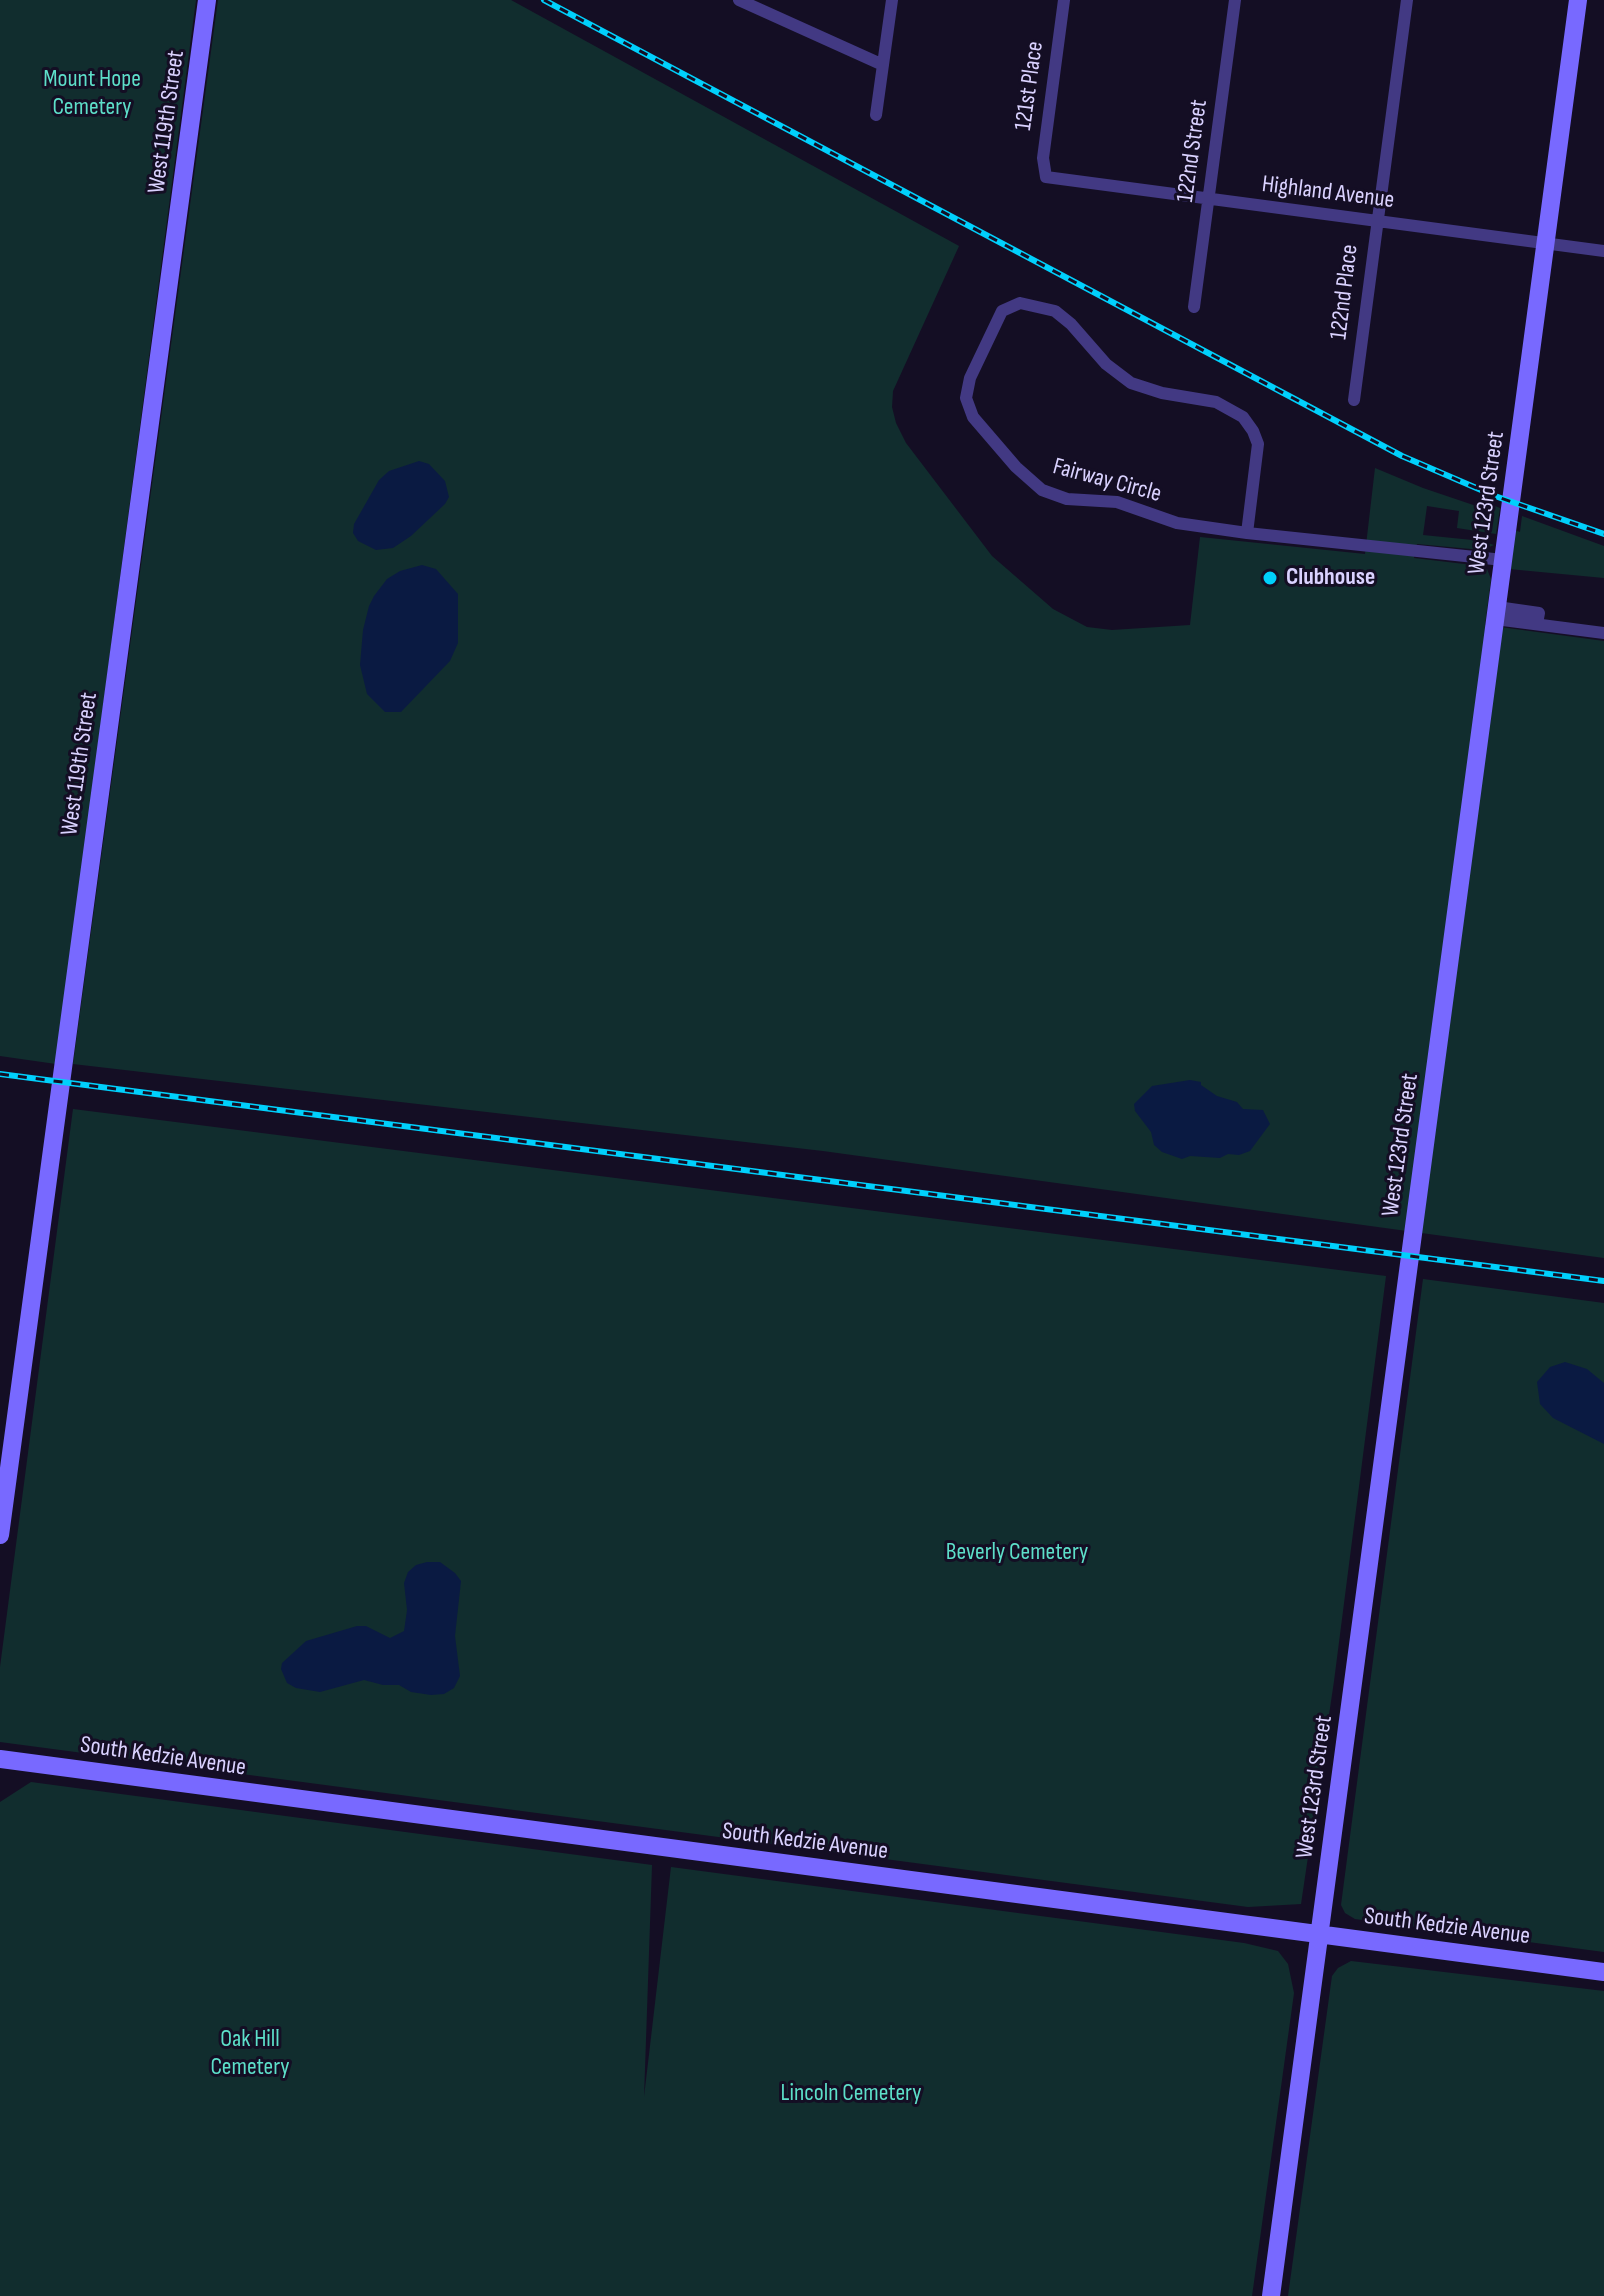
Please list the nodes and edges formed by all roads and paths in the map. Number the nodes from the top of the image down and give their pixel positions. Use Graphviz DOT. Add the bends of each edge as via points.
graph roads {
  1 [pos="207,0"];
  2 [pos="739,0"];
  3 [pos="892,0"];
  4 [pos="1064,0"];
  5 [pos="1235,0"];
  6 [pos="1407,0"];
  7 [pos="1578,0"];
  8 [pos="883,65"];
  9 [pos="876,115"];
  10 [pos="1046,177"];
  11 [pos="1208,199"];
  12 [pos="1377,221"];
  13 [pos="1546,243"];
  14 [pos="1604,251"];
  15 [pos="1194,307"];
  16 [pos="1354,400"];
  17 [pos="1247,533"];
  18 [pos="1503,560"];
  19 [pos="1496,613"];
  20 [pos="1604,633"];
  21 [pos="0,1535"];
  22 [pos="0,1759"];
  23 [pos="1320,1935"];
  24 [pos="1604,1972"];
  25 [pos="1271,2296"];
  1 -- 21 [label="street, West 119th Street"];
  2 -- 8 [label="street"];
  3 -- 8 [label="street"];
  4 -- 10 [label="street, 121st Place" via="1043,158"];
  5 -- 11 [label="street, 122nd Street"];
  6 -- 12 [label="street, 122nd Place"];
  7 -- 13 [label="street, West 123rd Street"];
  8 -- 9 [label="street"];
  10 -- 11 [label="street, Highland Avenue"];
  11 -- 12 [label="street, Highland Avenue"];
  11 -- 15 [label="street, 122nd Street"];
  12 -- 13 [label="street, Highland Avenue"];
  12 -- 16 [label="street, 122nd Place"];
  13 -- 14 [label="street, Highland Avenue"];
  13 -- 18 [label="street, West 123rd Street"];
  17 -- 17 [label="street, Fairway Circle" via="1177,523 1117,502 1067,499 1030,480 973,417 966,398 1002,311 1020,303 1055,311 1131,383 1216,402 1243,417 1258,444"];
  17 -- 18 [label="street, Fairway Circle"];
  18 -- 19 [label="street, West 123rd Street"];
  19 -- 20 [label="street"];
  19 -- 23 [label="street, West 123rd Street"];
  22 -- 23 [label="street, South Kedzie Avenue"];
  23 -- 24 [label="street, South Kedzie Avenue"];
  23 -- 25 [label="street, West 123rd Street"];
}
